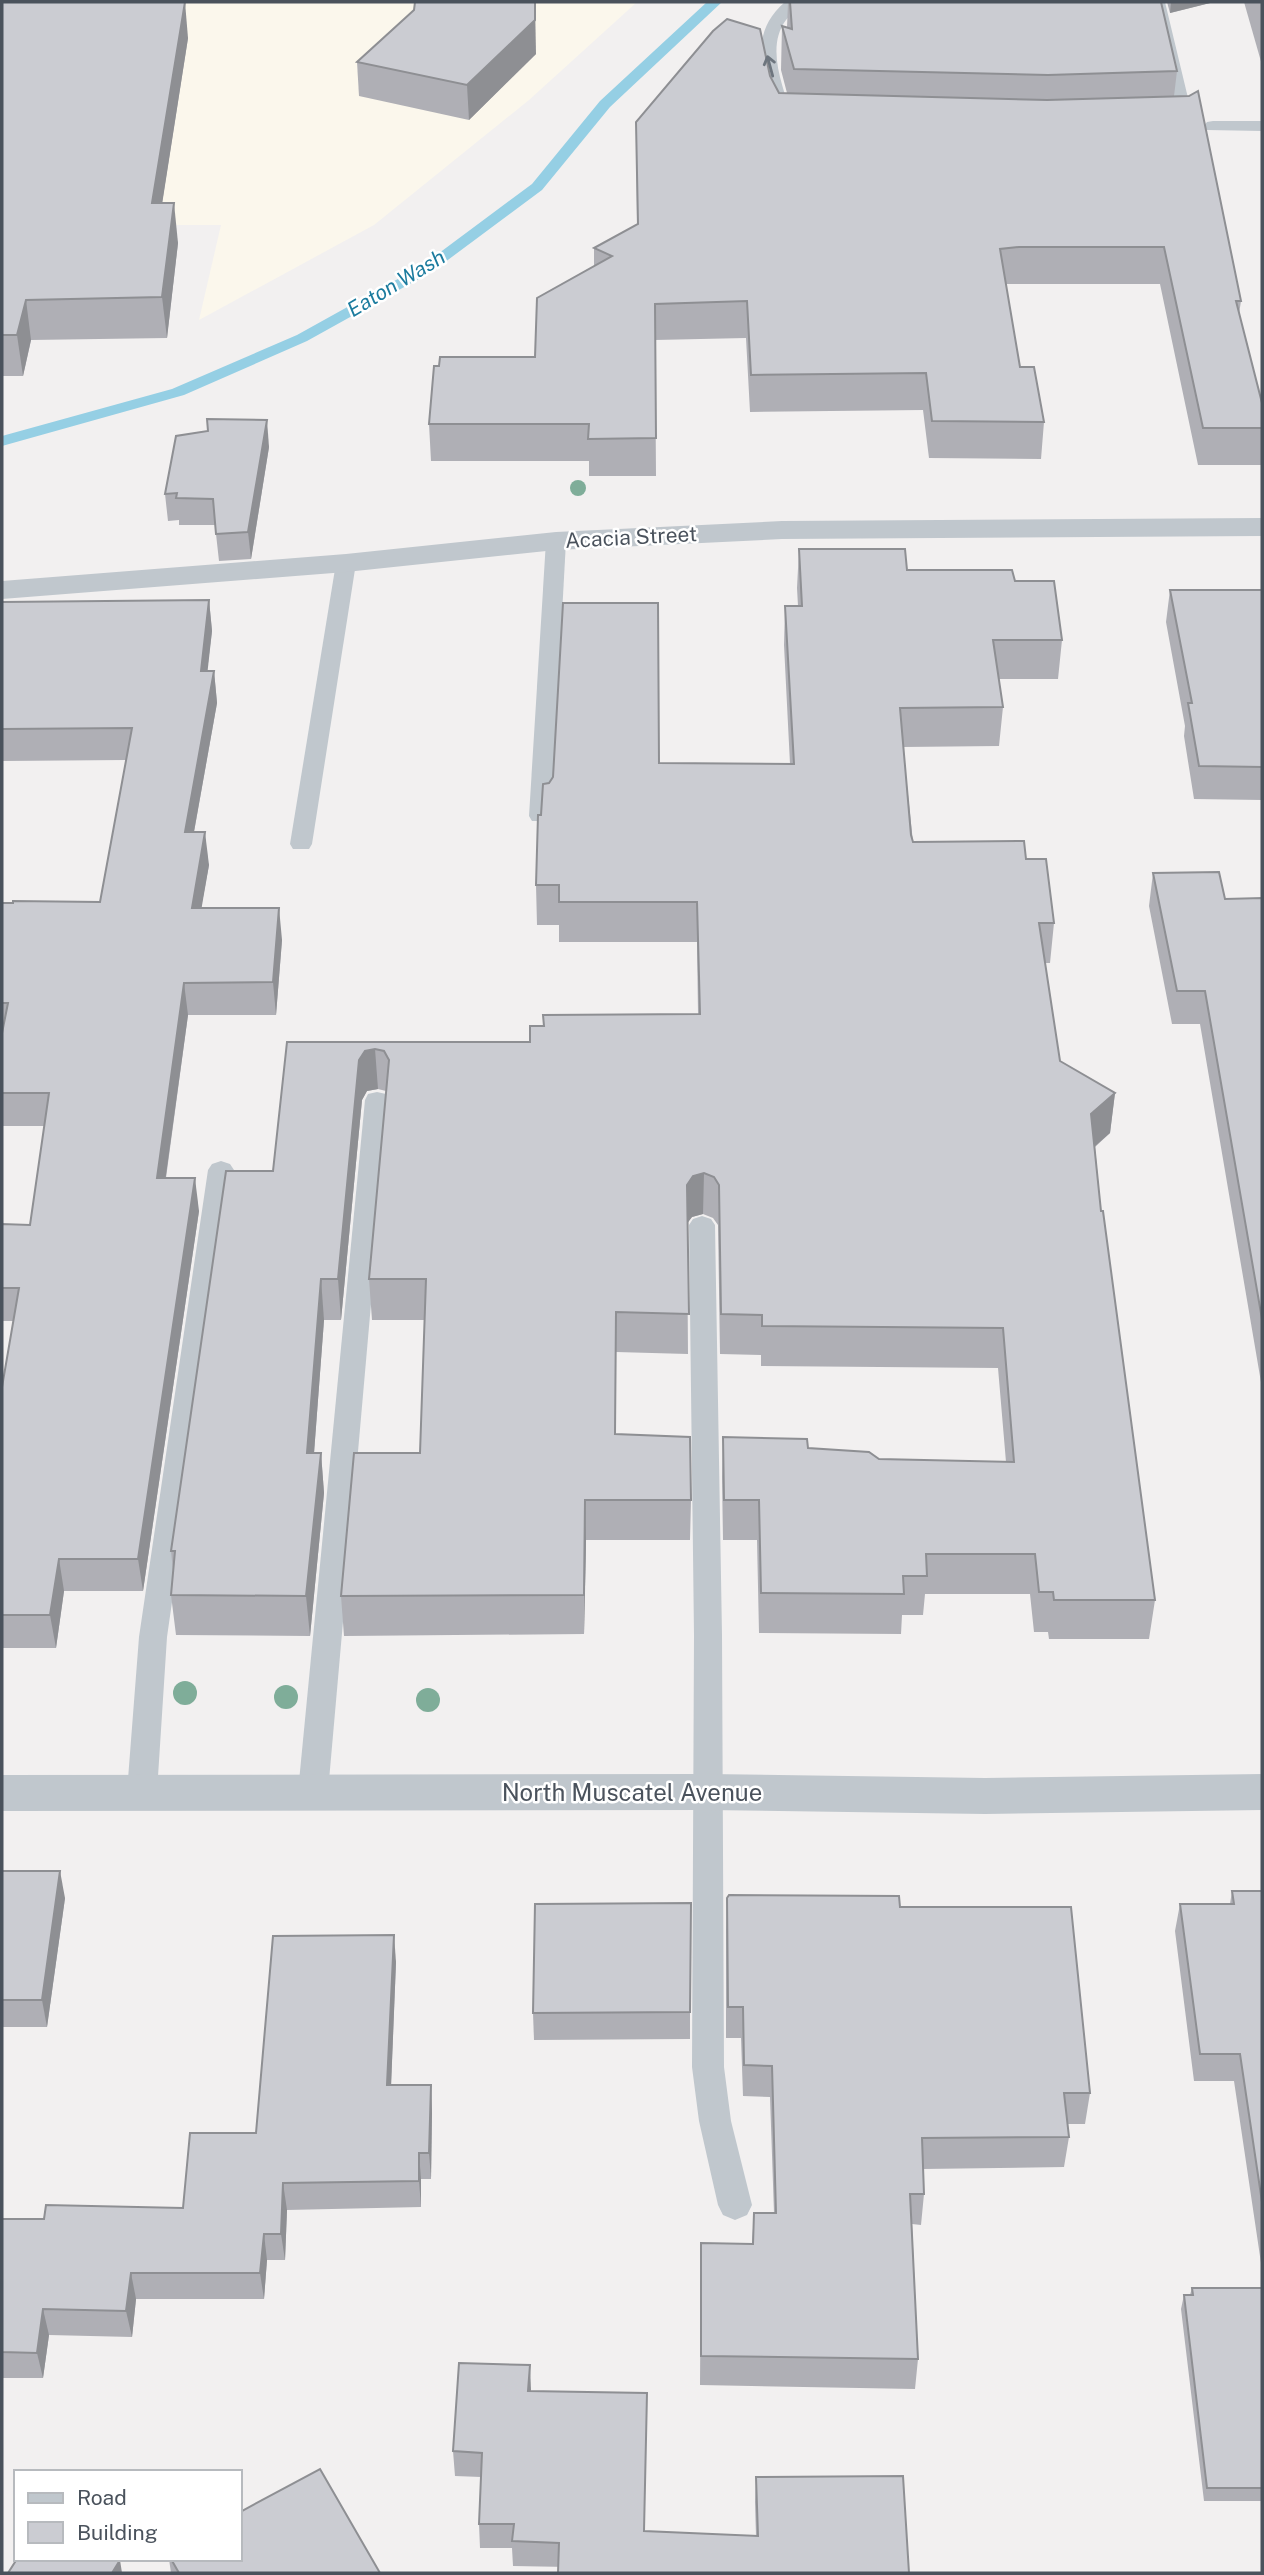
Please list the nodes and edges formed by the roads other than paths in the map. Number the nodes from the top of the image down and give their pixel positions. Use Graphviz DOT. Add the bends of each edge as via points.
graph roads {
  1 [pos="798,2"];
  2 [pos="1157,2"];
  3 [pos="798,122"];
  4 [pos="1160,124"];
  5 [pos="1262,125"];
  6 [pos="1213,126"];
  7 [pos="1262,527"];
  8 [pos="556,541"];
  9 [pos="345,563"];
  10 [pos="2,590"];
  11 [pos="540,816"];
  12 [pos="301,844"];
  13 [pos="377,1100"];
  14 [pos="221,1170"];
  15 [pos="702,1225"];
  16 [pos="142,1792"];
  17 [pos="313,1792"];
  18 [pos="708,1792"];
  19 [pos="1262,1792"];
  20 [pos="2,1793"];
  21 [pos="735,2205"];
  3 -- 1 [label="lane, one-way" via="784,121 766,53 774,22"];
  2 -- 4 [label="lane" via="1185,123"];
  5 -- 6 [label="lane"];
  7 -- 8 [label="street, Acacia Street" via="782,530"];
  8 -- 9 [label="street, Acacia Street"];
  8 -- 11 [label="lane"];
  9 -- 10 [label="street, Acacia Street"];
  9 -- 12 [label="lane"];
  13 -- 17 [label="lane"];
  14 -- 16 [label="lane" via="153,1637"];
  15 -- 18 [label="lane"];
  16 -- 17 [label="street, North Muscatel Avenue"];
  16 -- 20 [label="street, North Muscatel Avenue"];
  17 -- 18 [label="street, North Muscatel Avenue"];
  18 -- 19 [label="street, North Muscatel Avenue" via="985,1796"];
  18 -- 21 [label="lane" via="708,2067"];
}
